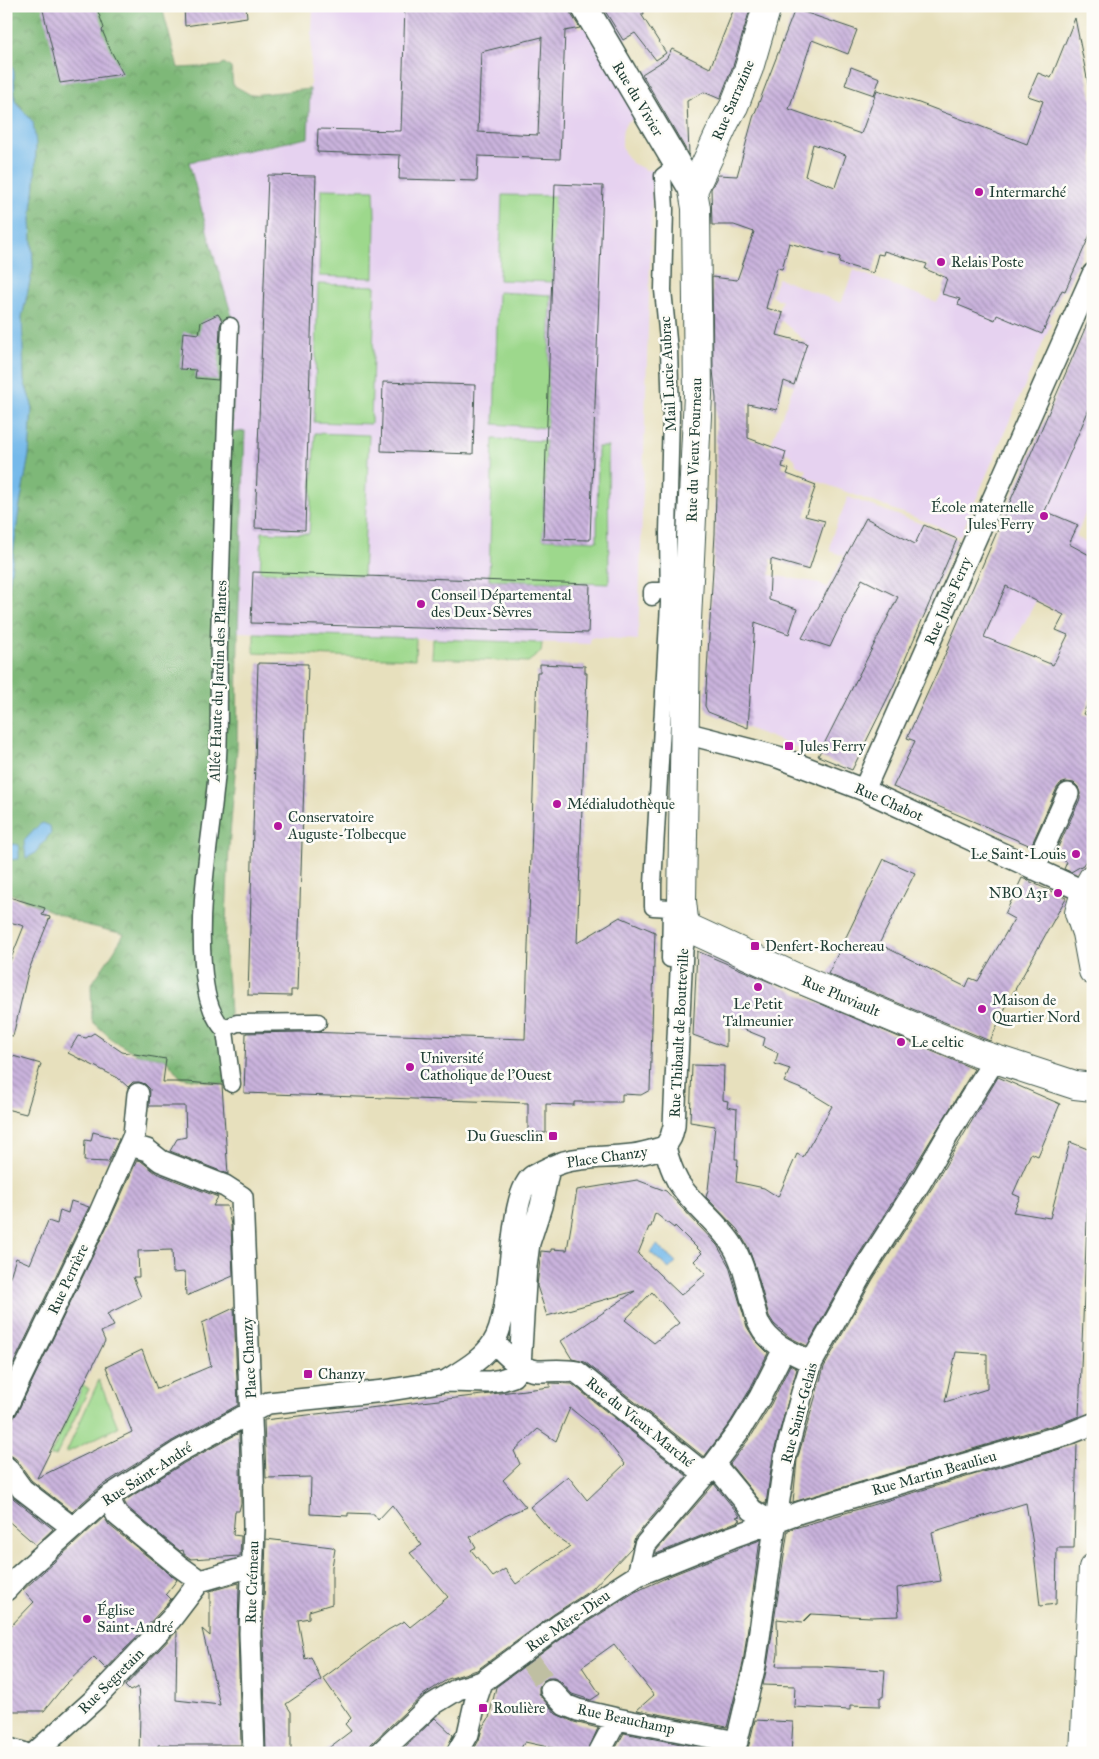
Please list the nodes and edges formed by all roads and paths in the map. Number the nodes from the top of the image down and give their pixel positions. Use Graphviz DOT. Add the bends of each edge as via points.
graph roads {
  1 [pos="584,6"];
  2 [pos="767,6"];
  3 [pos="678,165"];
  4 [pos="693,191"];
  5 [pos="1093,274"];
  6 [pos="230,326"];
  7 [pos="669,590"];
  8 [pos="652,597"];
  9 [pos="684,722"];
  10 [pos="864,790"];
  11 [pos="1068,794"];
  12 [pos="1034,870"];
  13 [pos="1090,887"];
  14 [pos="689,928"];
  15 [pos="670,959"];
  16 [pos="1093,971"];
  17 [pos="318,1022"];
  18 [pos="225,1031"];
  19 [pos="995,1059"];
  20 [pos="232,1084"];
  21 [pos="1084,1086"];
  22 [pos="138,1094"];
  23 [pos="1093,1107"];
  24 [pos="665,1147"];
  25 [pos="128,1148"];
  26 [pos="549,1168"];
  27 [pos="494,1342"];
  28 [pos="784,1349"];
  29 [pos="812,1362"];
  30 [pos="520,1366"];
  31 [pos="446,1381"];
  32 [pos="6,1408"];
  33 [pos="251,1410"];
  34 [pos="1093,1424"];
  35 [pos="6,1467"];
  36 [pos="710,1469"];
  37 [pos="108,1497"];
  38 [pos="776,1522"];
  39 [pos="73,1528"];
  40 [pos="252,1566"];
  41 [pos="1093,1568"];
  42 [pos="638,1575"];
  43 [pos="200,1581"];
  44 [pos="6,1590"];
  45 [pos="482,1682"];
  46 [pos="551,1690"];
  47 [pos="617,1719"];
  48 [pos="735,1747"];
  49 [pos="6,1748"];
  50 [pos="23,1753"];
  51 [pos="35,1753"];
  52 [pos="254,1753"];
  53 [pos="380,1753"];
  54 [pos="457,1753"];
  55 [pos="599,1753"];
  56 [pos="1084,1753"];
  1 -- 3 [label="street, Rue du Vivier"];
  2 -- 4 [label="main road, Rue Sarrazine" via="734,106"];
  3 -- 4 [label="street, Rue du Vivier"];
  3 -- 7 [label="street, Mail Lucie Aubrac" via="664,176 664,290 671,414"];
  4 -- 9 [label="main road, Rue du Vieux Fourneau" via="696,208 698,395"];
  5 -- 10 [label="street, Rue Jules Ferry"];
  6 -- 18 [label="street, Allée Haute du Jardin des Plantes" via="224,433 218,758 202,913 205,989 218,1023"];
  7 -- 8 [label="street" via="652,590"];
  7 -- 15 [label="street, Mail Lucie Aubrac" via="653,907 671,908"];
  9 -- 10 [label="street, Rue Chabot"];
  9 -- 14 [label="main road, Rue Thibault de Boutteville" via="682,901 684,920"];
  10 -- 12 [label="street, Rue Chabot"];
  11 -- 12 [label="street"];
  12 -- 13 [label="street, Rue Chabot"];
  13 -- 16 [label="main road" via="1079,913"];
  14 -- 19 [label="main road, Rue Pluviault" via="795,977"];
  14 -- 24 [label="street, Rue Thibault de Boutteville" via="682,950 674,1126"];
  17 -- 18 [label="street" via="237,1023"];
  18 -- 20 [label="street"];
  19 -- 21 [label="main road, Rue Pluviault"];
  19 -- 29 [label="street, Rue Saint-Gelais" via="862,1273"];
  21 -- 23 [label="main road"];
  22 -- 25 [label="street, Rue Perrière" via="134,1135"];
  24 -- 26 [label="street, Place Chanzy" via="632,1155 564,1162"];
  24 -- 28 [label="street" via="679,1183 734,1246 760,1325"];
  25 -- 32 [label="street, Rue Perrière"];
  25 -- 33 [label="street, Place Chanzy" via="147,1150 161,1161 225,1186 242,1198"];
  26 -- 27 [label="street, Place Chanzy" via="532,1177 521,1194 504,1314"];
  26 -- 30 [label="street, Place Chanzy" via="529,1242"];
  27 -- 30 [label="street"];
  27 -- 31 [label="street, Place Chanzy" via="479,1359"];
  28 -- 29 [label="street"];
  28 -- 36 [label="street" via="741,1428"];
  29 -- 38 [label="street, Rue Saint-Gelais" via="786,1458"];
  30 -- 31 [label="street, Place Chanzy" via="513,1376 502,1380"];
  30 -- 36 [label="street, Rue du Vieux Marché" via="535,1371 563,1369 577,1372"];
  31 -- 33 [label="street, Place Chanzy" via="268,1403"];
  33 -- 37 [label="street, Rue Saint-André"];
  33 -- 40 [label="street, Rue Crémeau"];
  34 -- 38 [label="street, Rue Martin Beaulieu"];
  35 -- 39 [label="street" via="22,1489"];
  36 -- 38 [label="street, Rue du Vieux Marché" via="752,1510"];
  36 -- 42 [label="street" via="646,1544"];
  37 -- 39 [label="street, Rue Saint-André"];
  37 -- 43 [label="street" via="117,1514"];
  38 -- 42 [label="street, Rue Mère-Dieu"];
  38 -- 48 [label="street, Rue Saint-Gelais" via="755,1665"];
  39 -- 44 [label="street, Rue Saint-André"];
  40 -- 43 [label="street"];
  40 -- 52 [label="street, Rue Crémeau" via="250,1633"];
  41 -- 56 [label="main road"];
  42 -- 45 [label="street, Rue Mère-Dieu" via="561,1624 527,1656"];
  43 -- 51 [label="street, Rue Segretain" via="171,1619 96,1698"];
  45 -- 53 [label="street, Rue Mère-Dieu" via="458,1690 430,1706"];
  45 -- 54 [label="street" via="468,1734"];
  46 -- 47 [label="street, Rue Beauchamp" via="565,1705"];
  47 -- 48 [label="street, Rue Beauchamp"];
  47 -- 55 [label="street"];
  49 -- 50 [label="street"];
}
